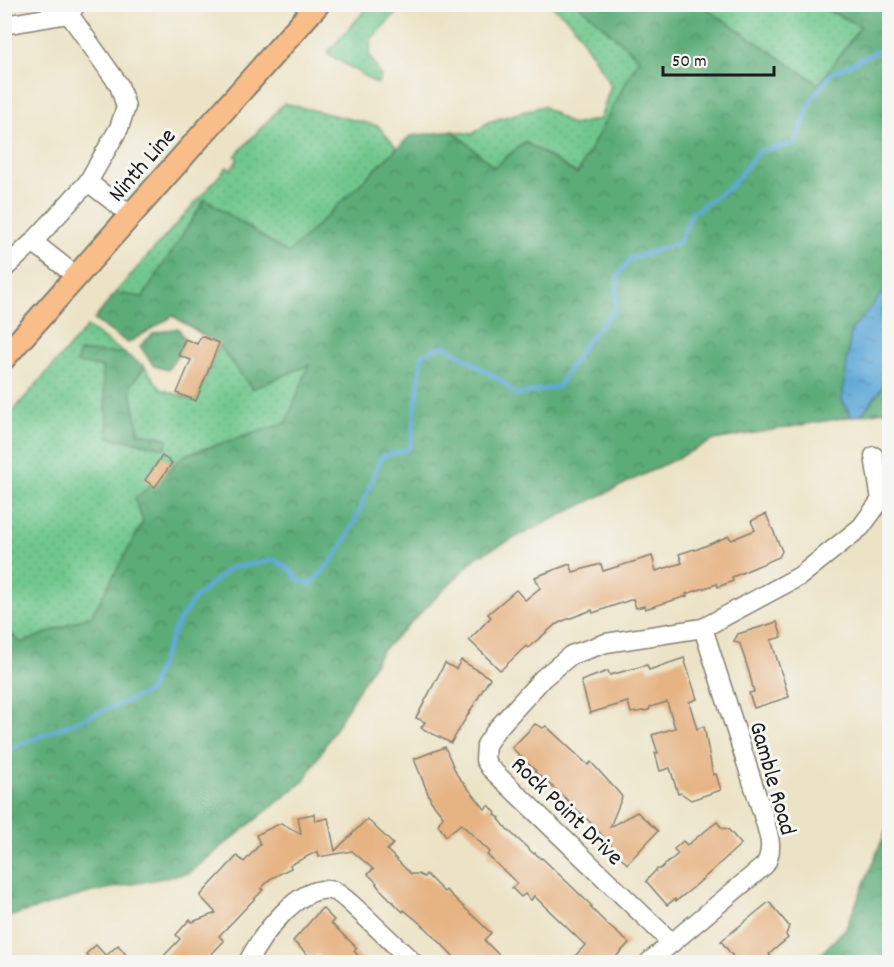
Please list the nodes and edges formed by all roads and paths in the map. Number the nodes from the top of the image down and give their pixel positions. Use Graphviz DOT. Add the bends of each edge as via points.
graph roads {
  1 [pos="318,4"];
  2 [pos="74,15"];
  3 [pos="4,25"];
  4 [pos="88,182"];
  5 [pos="132,216"];
  6 [pos="33,242"];
  7 [pos="4,269"];
  8 [pos="76,276"];
  9 [pos="4,358"];
  10 [pos="874,456"];
  11 [pos="703,628"];
  12 [pos="672,943"];
  13 [pos="248,963"];
  14 [pos="413,963"];
  15 [pos="649,963"];
  1 -- 5 [label="main road, Ninth Line"];
  2 -- 3 [label="street"];
  2 -- 4 [label="street" via="119,85 126,107 119,128"];
  4 -- 5 [label="street"];
  4 -- 6 [label="street"];
  5 -- 8 [label="main road, Ninth Line"];
  6 -- 7 [label="street"];
  6 -- 8 [label="street"];
  8 -- 9 [label="main road, Ninth Line"];
  10 -- 11 [label="street, Rock Point Drive" via="880,500 861,527 800,576"];
  11 -- 12 [label="street, Gamble Road" via="763,816 771,855 765,865"];
  11 -- 12 [label="street, Rock Point Drive" via="606,643 571,656 543,678 486,745 485,760 490,768"];
  12 -- 15 [label="street, Gamble Road"];
  13 -- 14 [label="street" via="258,943 297,899 317,890 336,891"];
}
